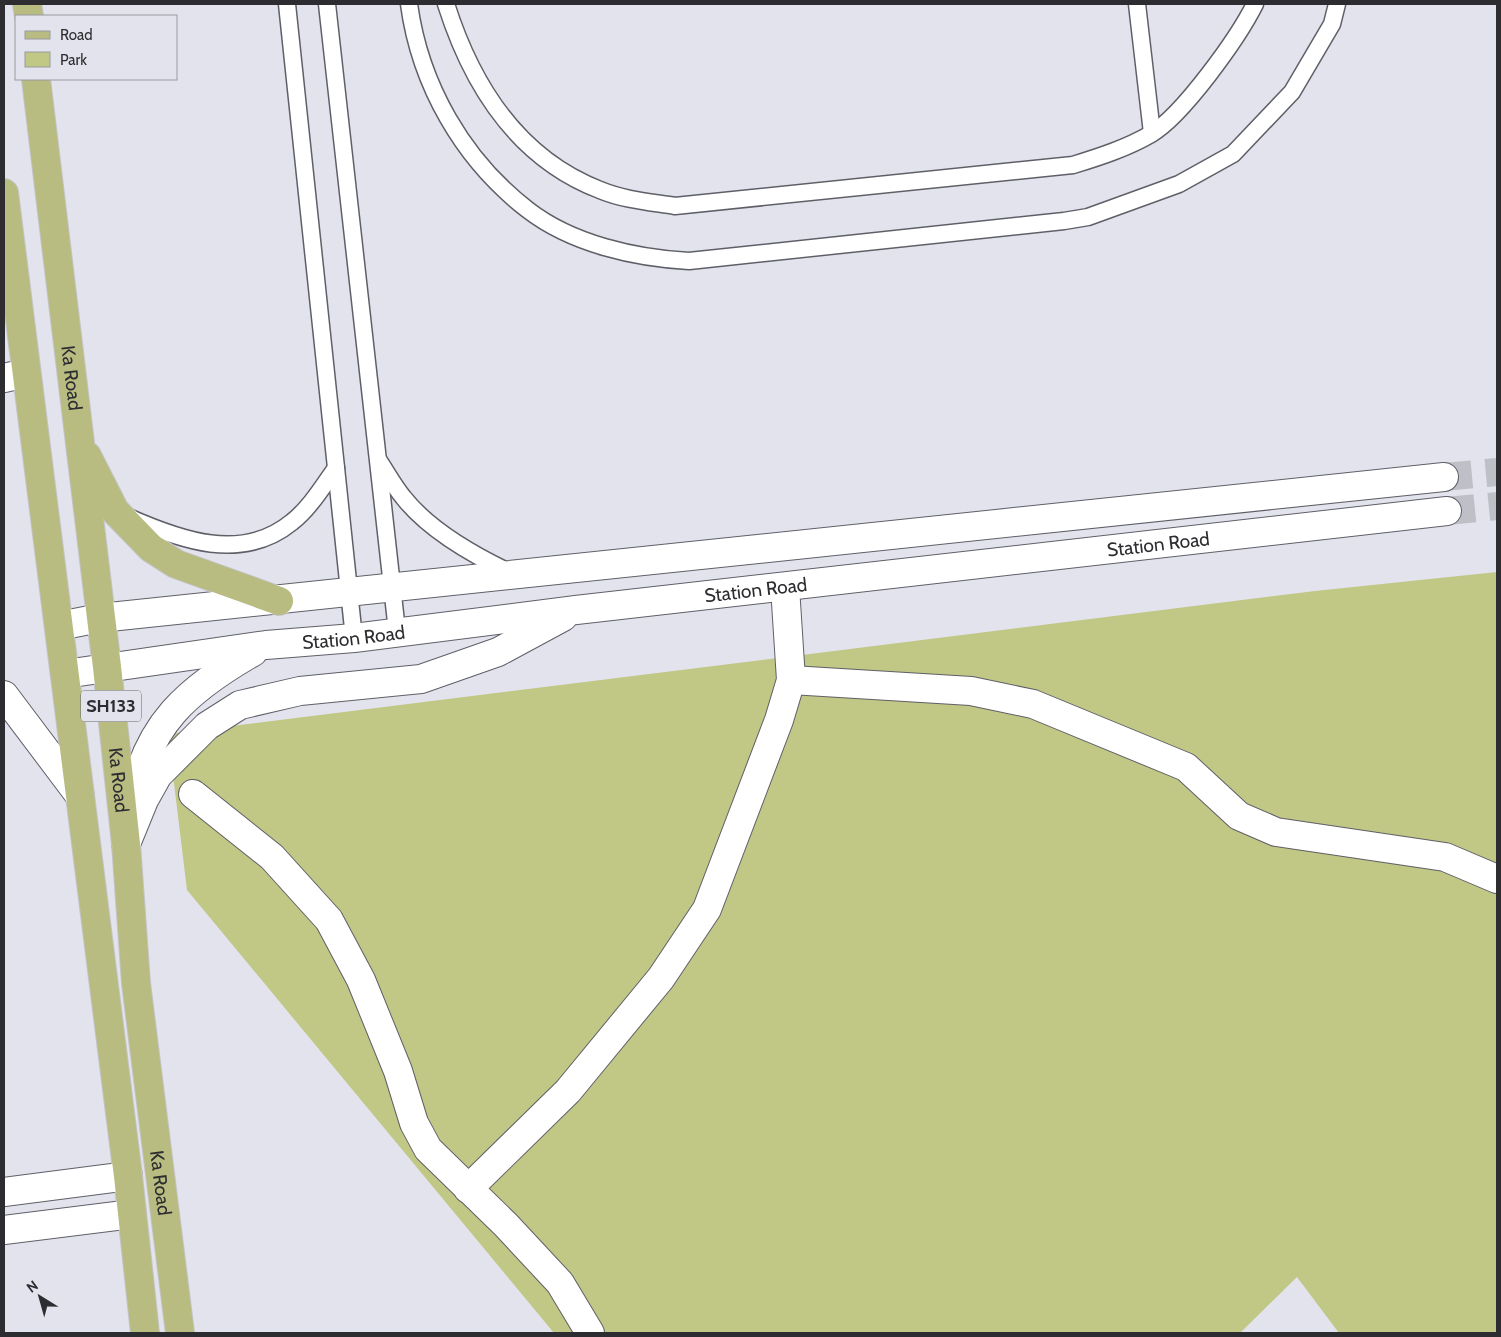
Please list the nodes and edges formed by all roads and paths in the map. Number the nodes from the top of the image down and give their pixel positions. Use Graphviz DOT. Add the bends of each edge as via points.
graph roads {
  1 [pos="287,4"];
  2 [pos="327,4"];
  3 [pos="409,4"];
  4 [pos="446,4"];
  5 [pos="1137,4"];
  6 [pos="1255,4"];
  7 [pos="1338,4"];
  8 [pos="36,80"];
  9 [pos="1152,133"];
  10 [pos="4,193"];
  11 [pos="15,375"];
  12 [pos="78,439"];
  13 [pos="378,459"];
  14 [pos="336,468"];
  15 [pos="1444,477"];
  16 [pos="115,511"];
  17 [pos="1447,511"];
  18 [pos="517,575"];
  19 [pos="785,587"];
  20 [pos="392,589"];
  21 [pos="350,593"];
  22 [pos="279,601"];
  23 [pos="576,610"];
  24 [pos="100,618"];
  25 [pos="59,626"];
  26 [pos="397,631"];
  27 [pos="354,638"];
  28 [pos="266,645"];
  29 [pos="107,667"];
  30 [pos="65,674"];
  31 [pos="791,680"];
  32 [pos="4,695"];
  33 [pos="193,794"];
  34 [pos="80,796"];
  35 [pos="126,844"];
  36 [pos="1497,878"];
  37 [pos="128,1176"];
  38 [pos="468,1189"];
  39 [pos="4,1192"];
  40 [pos="132,1214"];
  41 [pos="4,1230"];
  42 [pos="145,1333"];
  43 [pos="180,1333"];
  44 [pos="590,1333"];
  1 -- 14 [label="lane"];
  2 -- 13 [label="lane"];
  3 -- 7 [label="lane" via="426,73 442,108 472,155 505,190 529,211 572,234 641,256 689,261 1064,221 1088,217 1179,184 1233,154 1292,92 1332,24"];
  4 -- 9 [label="lane" via="473,73 498,112 528,146 564,174 626,198 675,206 1072,165 1112,152"];
  5 -- 9 [label="lane"];
  6 -- 9 [label="lane" via="1220,60 1176,111"];
  8 -- 12 [label="main road, Ka Road / SH133"];
  10 -- 11 [label="main road, Ka Road / SH133"];
  11 -- 25 [label="main road, Ka Road / SH133"];
  12 -- 16 [label="main road"];
  12 -- 24 [label="main road, Ka Road / SH133"];
  13 -- 18 [label="lane" via="404,498 429,522 488,562"];
  13 -- 20 [label="lane"];
  14 -- 16 [label="lane" via="292,523 250,542 223,545 195,542"];
  14 -- 21 [label="lane"];
  15 -- 18 [label="street"];
  16 -- 22 [label="main road" via="151,548 176,564"];
  17 -- 19 [label="street, Station Road"];
  18 -- 20 [label="street"];
  19 -- 23 [label="street, Station Road"];
  19 -- 31 [label="street"];
  20 -- 21 [label="street"];
  20 -- 26 [label="lane"];
  21 -- 22 [label="street"];
  21 -- 27 [label="lane"];
  22 -- 24 [label="street"];
  23 -- 26 [label="street, Station Road"];
  23 -- 35 [label="street" via="498,652 422,679 300,691 240,704 207,726 158,775"];
  24 -- 25 [label="street"];
  24 -- 29 [label="main road, Ka Road / SH133"];
  25 -- 30 [label="main road, Ka Road / SH133"];
  26 -- 27 [label="street, Station Road"];
  27 -- 28 [label="street, Station Road"];
  28 -- 29 [label="street, Station Road"];
  28 -- 35 [label="street" via="220,671 196,690 170,714 154,735 135,786"];
  29 -- 30 [label="street, Station Road"];
  29 -- 35 [label="main road, Ka Road / SH133"];
  30 -- 34 [label="main road, Ka Road / SH133"];
  31 -- 36 [label="street" via="971,690 1033,704 1186,767 1239,816 1276,832 1444,857"];
  31 -- 38 [label="street" via="779,720 707,909 661,978 568,1090"];
  32 -- 34 [label="street"];
  33 -- 38 [label="street" via="272,857 329,920 361,980 398,1071 414,1123 428,1150"];
  34 -- 37 [label="main road, Ka Road / SH133"];
  35 -- 43 [label="main road, Ka Road / SH133" via="136,983"];
  37 -- 39 [label="street"];
  37 -- 40 [label="main road, Ka Road / SH133"];
  38 -- 44 [label="street" via="560,1283"];
  40 -- 41 [label="street"];
  40 -- 42 [label="main road, Ka Road / SH133"];
}
